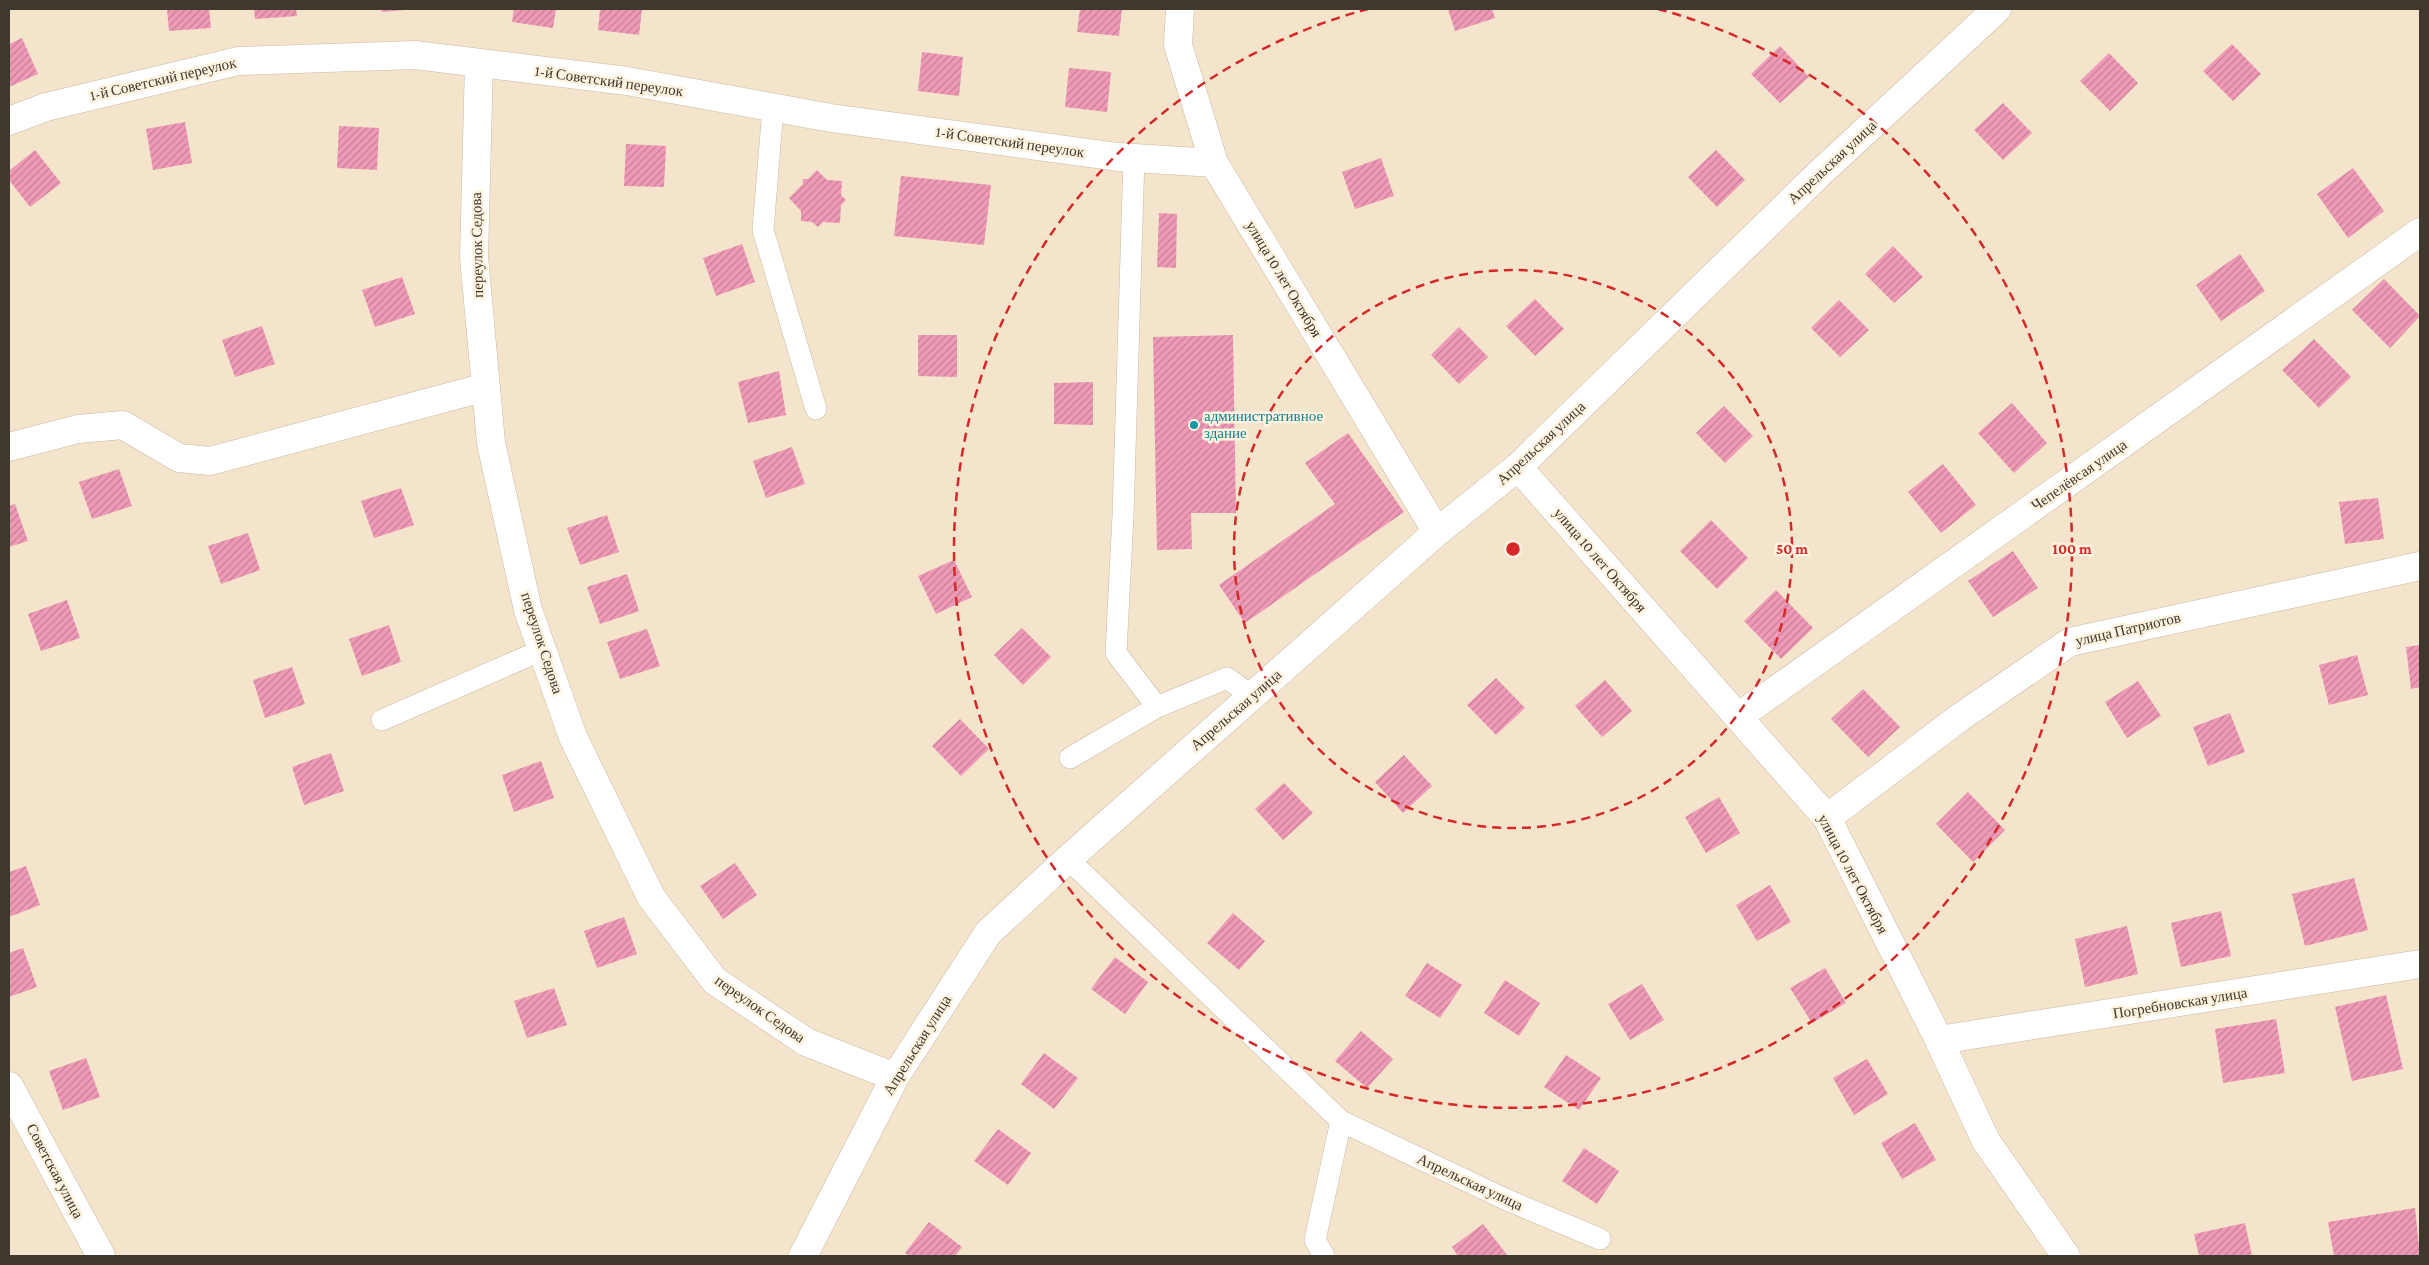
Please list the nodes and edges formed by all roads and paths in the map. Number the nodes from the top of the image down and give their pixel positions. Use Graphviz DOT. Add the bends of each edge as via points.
graph roads {
  1 [pos="1180,9"];
  2 [pos="1997,9"];
  3 [pos="479,63"];
  4 [pos="773,108"];
  5 [pos="9,121"];
  6 [pos="1134,158"];
  7 [pos="1214,164"];
  8 [pos="2420,232"];
  9 [pos="486,387"];
  10 [pos="816,409"];
  11 [pos="9,447"];
  12 [pos="1518,466"];
  13 [pos="1438,532"];
  14 [pos="2420,566"];
  15 [pos="542,650"];
  16 [pos="1252,696"];
  17 [pos="1157,707"];
  18 [pos="1738,717"];
  19 [pos="382,720"];
  20 [pos="1070,758"];
  21 [pos="1827,818"];
  22 [pos="1068,859"];
  23 [pos="2420,964"];
  24 [pos="1939,1040"];
  25 [pos="895,1077"];
  26 [pos="9,1086"];
  27 [pos="1341,1121"];
  28 [pos="1600,1239"];
  29 [pos="101,1256"];
  30 [pos="802,1256"];
  31 [pos="1324,1256"];
  32 [pos="2066,1256"];
  1 -- 7 [label="street, улица 10 лет Октября" via="1178,45"];
  2 -- 12 [label="street, Апрельская улица" via="1820,173"];
  3 -- 4 [label="street, 1-й Советский переулок" via="627,81"];
  3 -- 5 [label="street, 1-й Советский переулок" via="415,55 238,61 46,107"];
  3 -- 9 [label="street, переулок Седова" via="474,257"];
  4 -- 6 [label="street, 1-й Советский переулок"];
  4 -- 10 [label="lane" via="763,230"];
  6 -- 7 [label="street, 1-й Советский переулок"];
  6 -- 17 [label="lane" via="1116,653"];
  7 -- 13 [label="street, улица 10 лет Октября"];
  8 -- 18 [label="street, Чепелёвсая улица"];
  9 -- 11 [label="street" via="210,461 179,458 123,425 78,429"];
  9 -- 15 [label="street, переулок Седова" via="491,443 528,610"];
  12 -- 13 [label="street, Апрельская улица"];
  12 -- 18 [label="street, улица 10 лет Октября"];
  13 -- 16 [label="street, Апрельская улица"];
  14 -- 21 [label="street, улица Патриотов" via="2070,642 1958,718"];
  15 -- 19 [label="lane"];
  15 -- 25 [label="street, переулок Седова" via="573,737 651,897 716,981 806,1042"];
  16 -- 17 [label="lane" via="1227,678"];
  16 -- 22 [label="street, Апрельская улица"];
  17 -- 20 [label="lane"];
  18 -- 21 [label="street, улица 10 лет Октября"];
  21 -- 24 [label="street, улица 10 лет Октября"];
  22 -- 25 [label="street, Апрельская улица" via="988,933"];
  22 -- 27 [label="lane, Апрельская улица"];
  23 -- 24 [label="street, Погребновская улица"];
  24 -- 32 [label="street, улица 10 лет Октября" via="1986,1142"];
  25 -- 30 [label="street, Апрельская улица"];
  26 -- 29 [label="street, Советская улица"];
  27 -- 28 [label="lane, Апрельская улица" via="1507,1200"];
  27 -- 31 [label="lane" via="1314,1240"];
}
